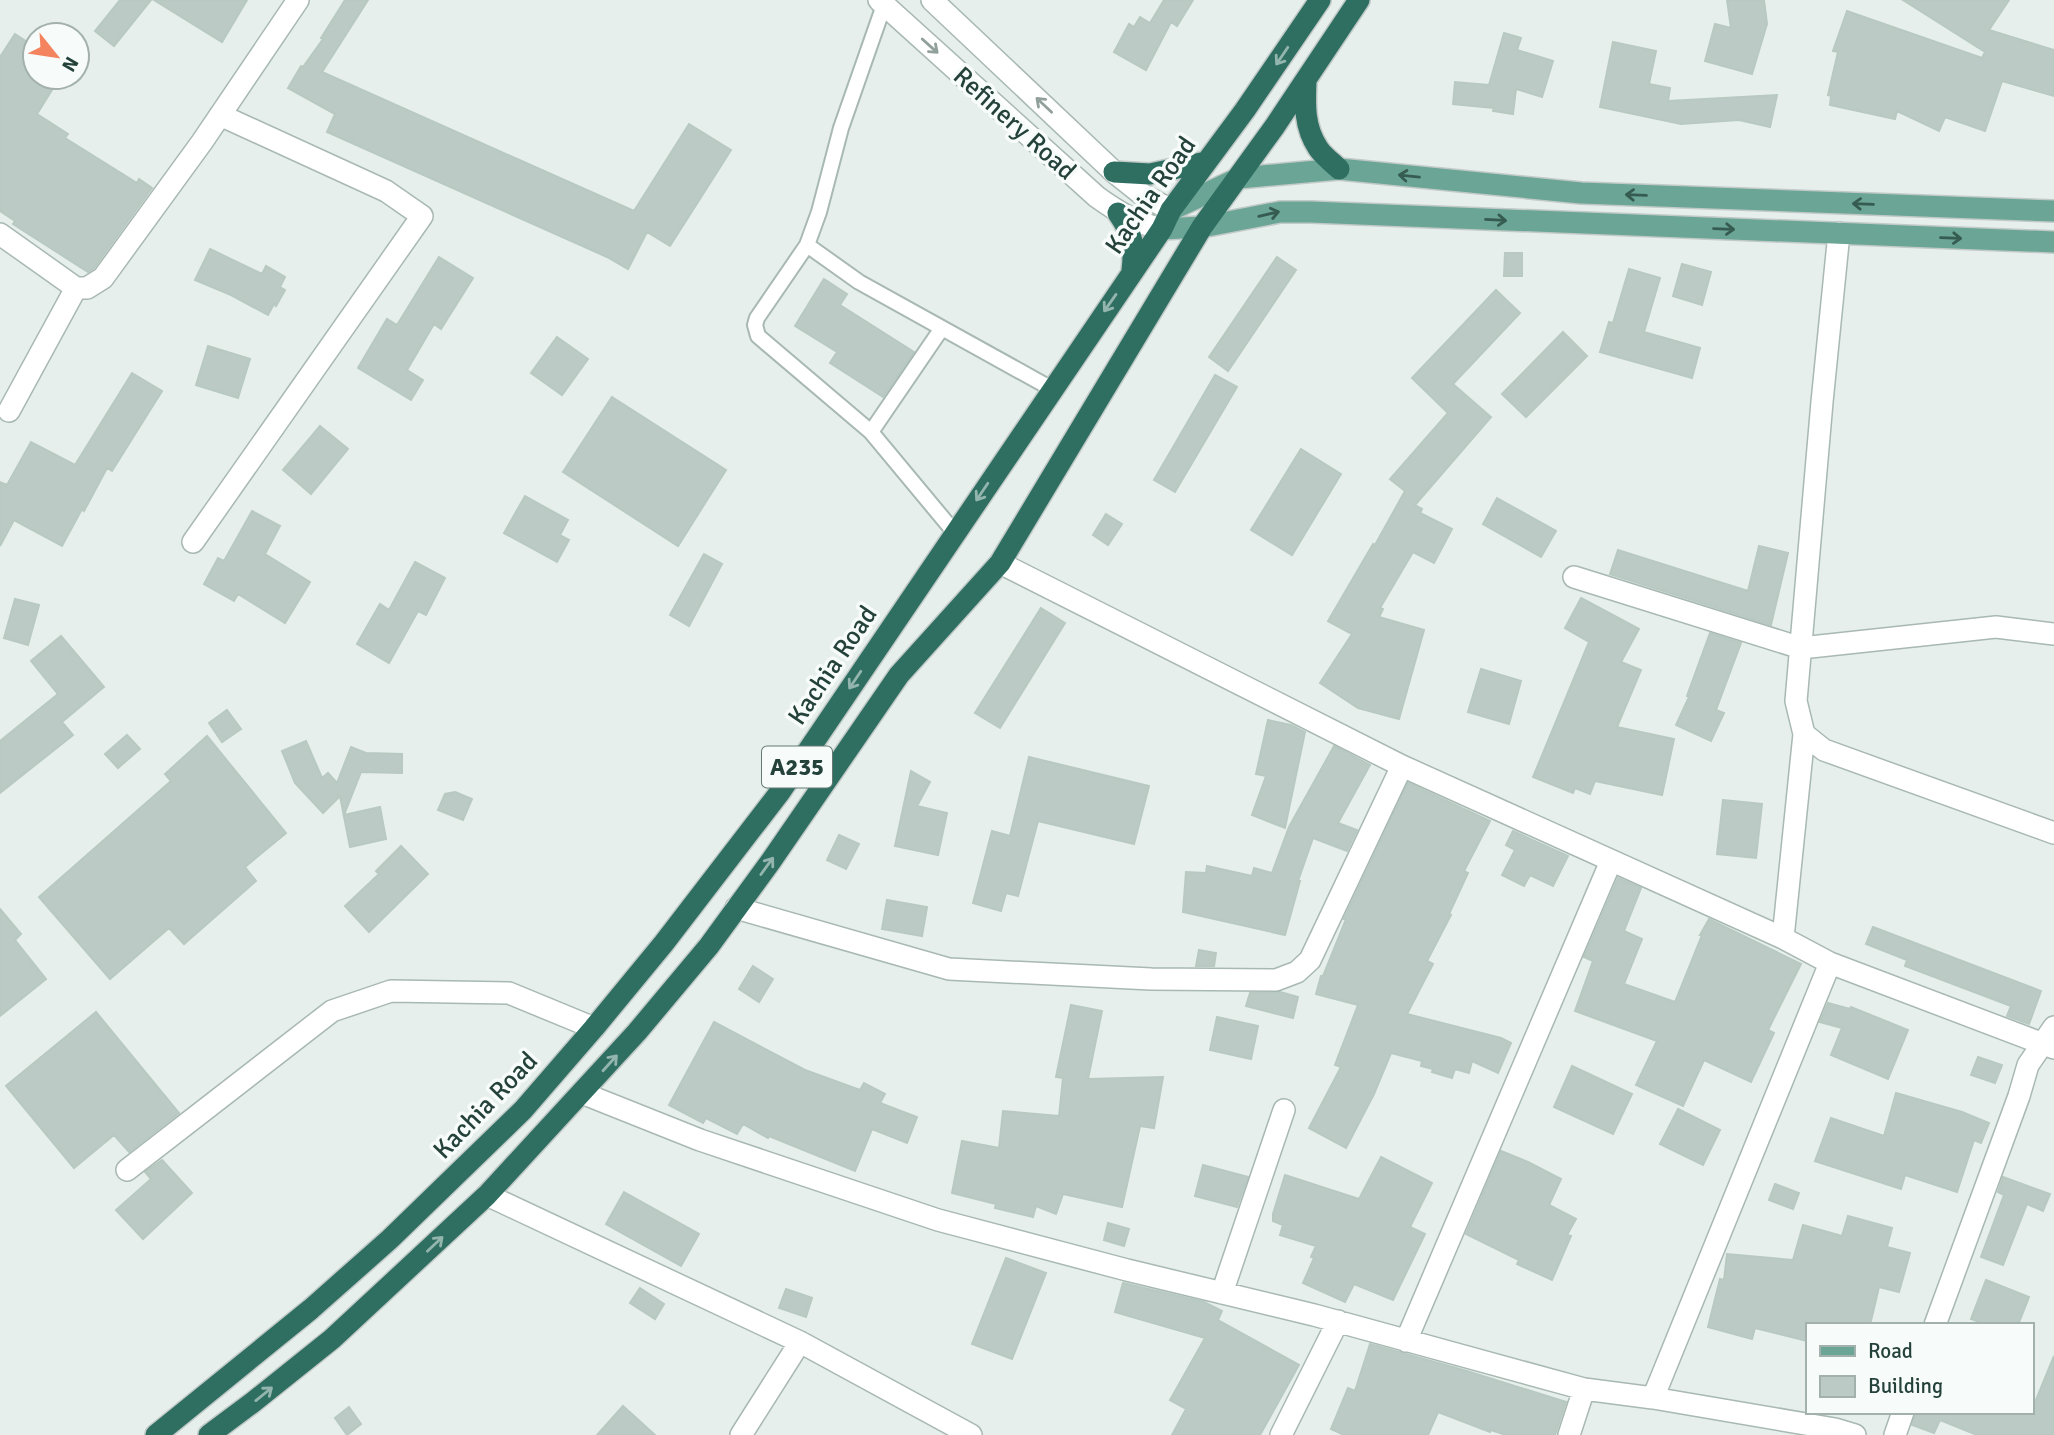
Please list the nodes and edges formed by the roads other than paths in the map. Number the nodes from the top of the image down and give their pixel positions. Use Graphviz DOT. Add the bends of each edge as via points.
graph roads {
  1 [pos="298,0"];
  2 [pos="932,0"];
  3 [pos="1320,0"];
  4 [pos="1359,0"];
  5 [pos="882,2"];
  6 [pos="1306,80"];
  7 [pos="1245,110"];
  8 [pos="220,115"];
  9 [pos="1275,126"];
  10 [pos="1070,130"];
  11 [pos="1206,162"];
  12 [pos="1339,169"];
  13 [pos="1114,172"];
  14 [pos="1239,178"];
  15 [pos="1081,182"];
  16 [pos="2054,211"];
  17 [pos="1118,213"];
  18 [pos="1167,219"];
  19 [pos="1202,227"];
  20 [pos="1839,233"];
  21 [pos="0,234"];
  22 [pos="2054,242"];
  23 [pos="807,245"];
  24 [pos="1132,271"];
  25 [pos="76,288"];
  26 [pos="942,328"];
  27 [pos="1052,389"];
  28 [pos="9,411"];
  29 [pos="871,432"];
  30 [pos="955,533"];
  31 [pos="192,542"];
  32 [pos="1000,563"];
  33 [pos="1574,576"];
  34 [pos="2054,634"];
  35 [pos="1801,648"];
  36 [pos="1804,734"];
  37 [pos="1402,766"];
  38 [pos="2054,833"];
  39 [pos="1611,861"];
  40 [pos="736,908"];
  41 [pos="1783,938"];
  42 [pos="1829,962"];
  43 [pos="594,1028"];
  44 [pos="2050,1040"];
  45 [pos="582,1093"];
  46 [pos="1284,1110"];
  47 [pos="127,1170"];
  48 [pos="487,1195"];
  49 [pos="1222,1293"];
  50 [pos="1338,1321"];
  51 [pos="1936,1323"];
  52 [pos="1406,1341"];
  53 [pos="800,1342"];
  54 [pos="1584,1390"];
  55 [pos="1653,1398"];
  56 [pos="1902,1414"];
  57 [pos="1841,1433"];
  58 [pos="156,1435"];
  59 [pos="209,1435"];
  60 [pos="741,1435"];
  61 [pos="971,1435"];
  62 [pos="1281,1435"];
  63 [pos="1569,1435"];
  64 [pos="1895,1435"];
  1 -- 8 [label="street"];
  10 -- 2 [label="street, Refinery Road, one-way"];
  3 -- 7 [label="highway, Kachia Road / A235, one-way"];
  4 -- 6 [label="highway, A235"];
  5 -- 15 [label="street, Refinery Road, one-way"];
  5 -- 23 [label="lane"];
  6 -- 9 [label="highway, A235"];
  6 -- 12 [label="highway" via="1307,125 1318,149"];
  7 -- 9 [label="highway" via="1254,125"];
  7 -- 11 [label="highway, Kachia Road / A235"];
  8 -- 25 [label="street" via="103,278 87,288"];
  8 -- 31 [label="street" via="386,191 422,216"];
  9 -- 14 [label="highway, A235"];
  10 -- 13 [label="street, Refinery Road"];
  10 -- 15 [label="street"];
  11 -- 13 [label="highway" via="1150,174"];
  11 -- 18 [label="highway, Kachia Road / A235"];
  12 -- 14 [label="main road"];
  16 -- 12 [label="main road, one-way" via="1581,193"];
  13 -- 18 [label="street, Refinery Road"];
  14 -- 18 [label="main road"];
  14 -- 19 [label="highway, A235"];
  15 -- 17 [label="street, Refinery Road"];
  17 -- 18 [label="street, Refinery Road" via="1140,224"];
  17 -- 24 [label="highway" via="1133,239"];
  18 -- 19 [label="main road"];
  18 -- 24 [label="highway, Kachia Road / A235"];
  19 -- 20 [label="main road, one-way" via="1280,212 1311,212"];
  19 -- 32 [label="highway, A235"];
  20 -- 22 [label="main road, one-way"];
  20 -- 35 [label="street"];
  21 -- 25 [label="street"];
  23 -- 26 [label="lane" via="859,282"];
  23 -- 29 [label="lane" via="757,318 756,331"];
  24 -- 27 [label="highway, Kachia Road / A235, one-way"];
  25 -- 28 [label="street"];
  26 -- 27 [label="lane"];
  26 -- 29 [label="lane"];
  27 -- 30 [label="highway, Kachia Road / A235, one-way"];
  29 -- 30 [label="lane"];
  30 -- 43 [label="highway, Kachia Road / A235, one-way" via="780,792"];
  32 -- 37 [label="street"];
  40 -- 32 [label="highway, A235, one-way" via="899,675"];
  33 -- 35 [label="street"];
  34 -- 35 [label="street" via="1996,627"];
  35 -- 36 [label="street" via="1796,701"];
  36 -- 38 [label="street" via="1824,750"];
  36 -- 41 [label="street"];
  37 -- 39 [label="street"];
  37 -- 40 [label="street" via="1310,960 1297,972 1276,980 949,969"];
  39 -- 41 [label="street"];
  39 -- 52 [label="street"];
  45 -- 40 [label="highway, A235, one-way" via="709,946"];
  41 -- 42 [label="street"];
  42 -- 44 [label="street"];
  42 -- 55 [label="street"];
  43 -- 47 [label="street" via="509,993 391,991 332,1011"];
  43 -- 58 [label="highway, Kachia Road / A235" via="523,1110 390,1239"];
  44 -- 51 [label="street" via="2028,1065"];
  45 -- 48 [label="highway, A235"];
  45 -- 49 [label="street" via="700,1140 939,1220"];
  46 -- 49 [label="street"];
  48 -- 53 [label="street"];
  59 -- 48 [label="highway, A235, one-way" via="332,1339"];
  49 -- 50 [label="street"];
  50 -- 52 [label="street"];
  50 -- 62 [label="street"];
  52 -- 54 [label="street"];
  53 -- 60 [label="street"];
  53 -- 61 [label="street"];
  54 -- 55 [label="street"];
  54 -- 63 [label="street"];
  55 -- 57 [label="street"];
  56 -- 64 [label="street"];
}
